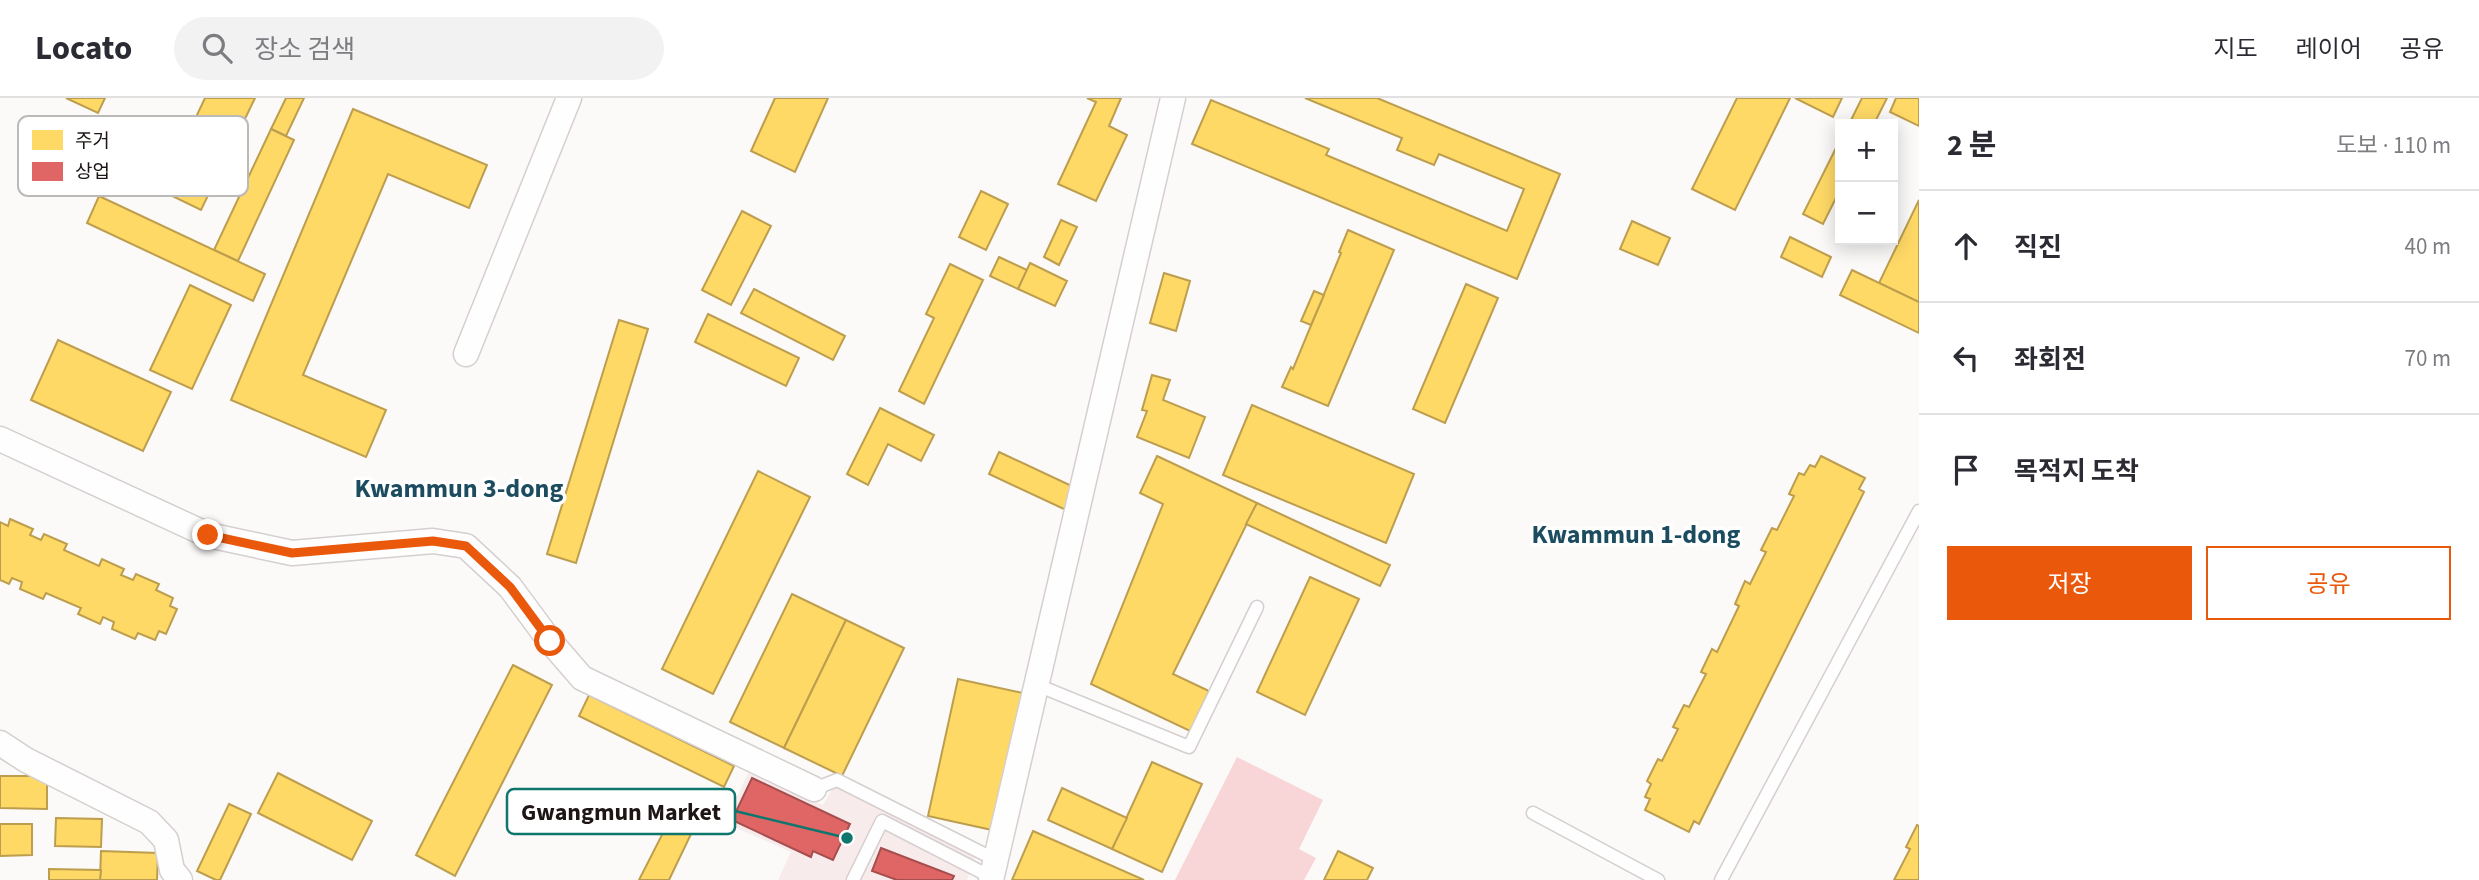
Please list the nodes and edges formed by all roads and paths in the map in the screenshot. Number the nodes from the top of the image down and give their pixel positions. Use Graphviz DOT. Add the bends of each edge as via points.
graph roads {
  1 [pos="569,98"];
  2 [pos="1173,98"];
  3 [pos="466,354"];
  4 [pos="0,439"];
  5 [pos="1919,511"];
  6 [pos="1257,607"];
  7 [pos="1037,685"];
  8 [pos="0,743"];
  9 [pos="814,789"];
  10 [pos="1532,813"];
  11 [pos="993,873"];
  12 [pos="180,880"];
  13 [pos="853,880"];
  14 [pos="1658,880"];
  15 [pos="1721,880"];
  1 -- 3 [label="street"];
  2 -- 7 [label="street"];
  4 -- 9 [label="street" via="208,535 292,553 433,541 466,546 510,587 582,678"];
  5 -- 15 [label="lane"];
  6 -- 7 [label="lane" via="1189,747"];
  7 -- 11 [label="street"];
  8 -- 12 [label="street" via="149,821 166,840 172,870"];
  9 -- 11 [label="lane" via="837,780"];
  10 -- 14 [label="lane"];
  11 -- 13 [label="lane" via="881,821"];
}
